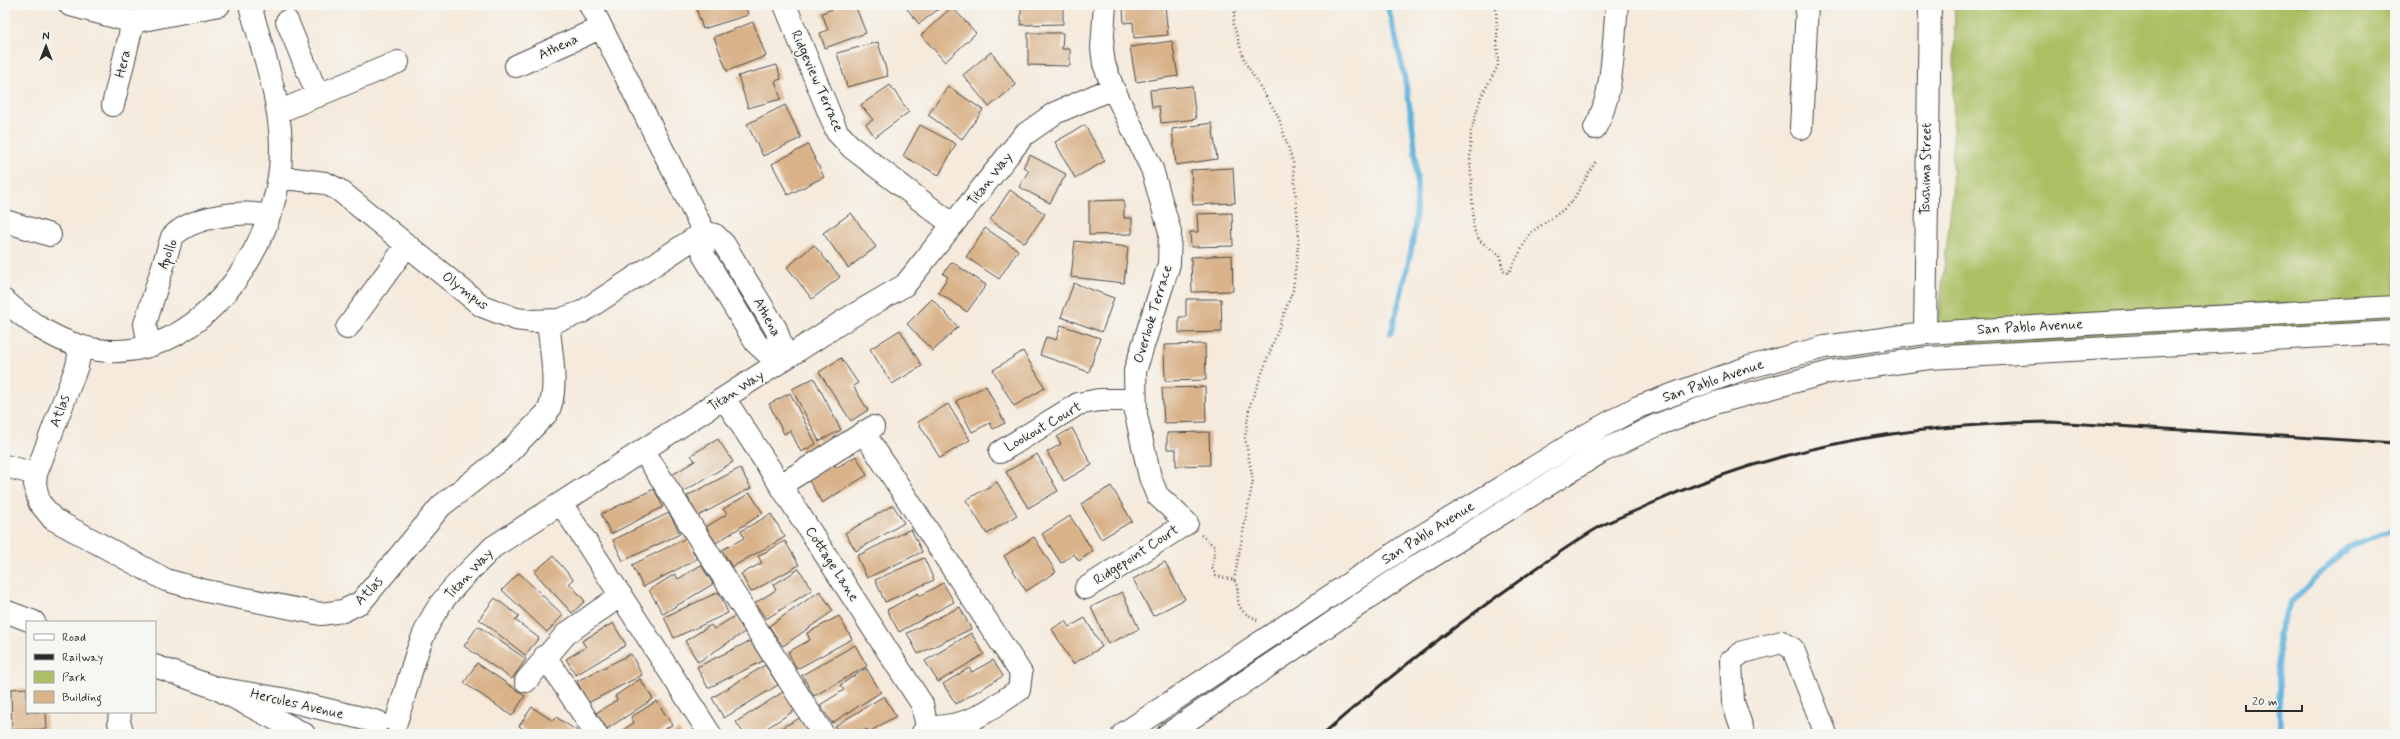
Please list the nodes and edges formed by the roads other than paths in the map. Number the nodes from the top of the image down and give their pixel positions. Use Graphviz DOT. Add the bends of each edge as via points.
graph roads {
  1 [pos="70,5"];
  2 [pos="219,5"];
  3 [pos="250,5"];
  4 [pos="590,5"];
  5 [pos="785,5"];
  6 [pos="1105,5"];
  7 [pos="1616,5"];
  8 [pos="1807,5"];
  9 [pos="1930,5"];
  10 [pos="287,21"];
  11 [pos="132,22"];
  12 [pos="600,28"];
  13 [pos="398,62"];
  14 [pos="516,66"];
  15 [pos="1113,88"];
  16 [pos="318,96"];
  17 [pos="113,105"];
  18 [pos="278,112"];
  19 [pos="1595,128"];
  20 [pos="1801,128"];
  21 [pos="279,177"];
  22 [pos="269,216"];
  23 [pos="5,221"];
  24 [pos="953,225"];
  25 [pos="704,232"];
  26 [pos="50,235"];
  27 [pos="407,245"];
  28 [pos="5,301"];
  29 [pos="2395,307"];
  30 [pos="548,321"];
  31 [pos="347,328"];
  32 [pos="2395,332"];
  33 [pos="1925,333"];
  34 [pos="81,346"];
  35 [pos="149,346"];
  36 [pos="783,360"];
  37 [pos="724,398"];
  38 [pos="1135,400"];
  39 [pos="643,450"];
  40 [pos="1000,452"];
  41 [pos="5,466"];
  42 [pos="36,474"];
  43 [pos="781,485"];
  44 [pos="561,503"];
  45 [pos="1187,523"];
  46 [pos="1086,588"];
  47 [pos="621,595"];
  48 [pos="5,611"];
  49 [pos="31,621"];
  50 [pos="545,656"];
  51 [pos="156,666"];
  52 [pos="526,681"];
  53 [pos="216,688"];
  54 [pos="120,713"];
  55 [pos="386,728"];
  56 [pos="925,730"];
  57 [pos="123,734"];
  58 [pos="304,734"];
  59 [pos="596,734"];
  60 [pos="710,734"];
  61 [pos="823,734"];
  62 [pos="1123,734"];
  63 [pos="1168,734"];
  64 [pos="1744,734"];
  65 [pos="1826,734"];
  1 -- 11 [label="street"];
  2 -- 11 [label="street"];
  3 -- 18 [label="street"];
  4 -- 12 [label="street"];
  5 -- 24 [label="street, Ridgeview Terrace" via="837,132 852,148"];
  6 -- 15 [label="street, Overlook Terrace" via="1102,48 1104,64"];
  7 -- 19 [label="street" via="1608,91"];
  8 -- 20 [label="street"];
  9 -- 33 [label="street, Tsushima Street"];
  10 -- 16 [label="street"];
  11 -- 17 [label="street, Hera"];
  12 -- 14 [label="street, Athena"];
  12 -- 25 [label="street"];
  13 -- 16 [label="street"];
  15 -- 24 [label="street, Titan Way" via="1055,113 1024,135"];
  15 -- 38 [label="street, Overlook Terrace" via="1152,169 1170,232 1169,264 1135,371"];
  16 -- 18 [label="street"];
  18 -- 21 [label="street" via="281,143"];
  21 -- 22 [label="street"];
  21 -- 27 [label="street, Olympus" via="325,183 339,190"];
  22 -- 35 [label="street" via="248,261 218,302 177,333"];
  22 -- 35 [label="street, Apollo" via="244,214 199,221 186,226 172,237 145,324"];
  23 -- 26 [label="street"];
  24 -- 36 [label="street, Titan Way" via="905,285"];
  25 -- 30 [label="street, Olympus" via="592,306 571,316"];
  25 -- 36 [label="street, Athena" via="720,239 732,257 776,329"];
  27 -- 30 [label="street, Olympus" via="482,306 516,319"];
  27 -- 31 [label="street"];
  28 -- 34 [label="street" via="37,327"];
  29 -- 33 [label="street, San Pablo Avenue"];
  30 -- 42 [label="street, Atlas" via="554,393 547,413 506,455 441,506 364,598 353,608 343,611 327,614 310,612 200,590 166,580 53,519 39,502 35,484"];
  32 -- 63 [label="street, San Pablo Avenue" via="1929,358 1830,372 1715,403 1601,452 1407,572"];
  33 -- 62 [label="street, San Pablo Avenue" via="1825,347 1749,367 1638,407 1590,433 1407,545"];
  34 -- 35 [label="street" via="113,350"];
  34 -- 42 [label="street, Atlas" via="77,366"];
  36 -- 37 [label="street, Titan Way"];
  37 -- 39 [label="street, Titan Way"];
  37 -- 43 [label="street, Cottage Lane"];
  38 -- 40 [label="street, Lookout Court" via="1099,400 1078,404"];
  38 -- 45 [label="street, Overlook Terrace" via="1150,476 1157,495"];
  39 -- 44 [label="street, Titan Way"];
  39 -- 61 [label="street"];
  41 -- 42 [label="street"];
  43 -- 56 [label="street, Cottage Lane" via="922,704"];
  43 -- 56 [label="street" via="869,430 1021,673 1019,690 977,718 948,728"];
  44 -- 47 [label="street"];
  44 -- 55 [label="street, Titan Way" via="493,547 440,605 421,642"];
  45 -- 46 [label="street, Ridgepoint Court"];
  47 -- 50 [label="street" via="577,625"];
  47 -- 60 [label="street"];
  48 -- 49 [label="street"];
  50 -- 52 [label="street"];
  50 -- 59 [label="street"];
  51 -- 53 [label="street, Hercules Avenue"];
  53 -- 55 [label="street, Hercules Avenue" via="282,700"];
  53 -- 58 [label="street, Hercules Avenue"];
  54 -- 57 [label="street" via="119,722"];
  64 -- 65 [label="street" via="1733,702 1731,662 1743,652 1782,642 1793,649"];
}
